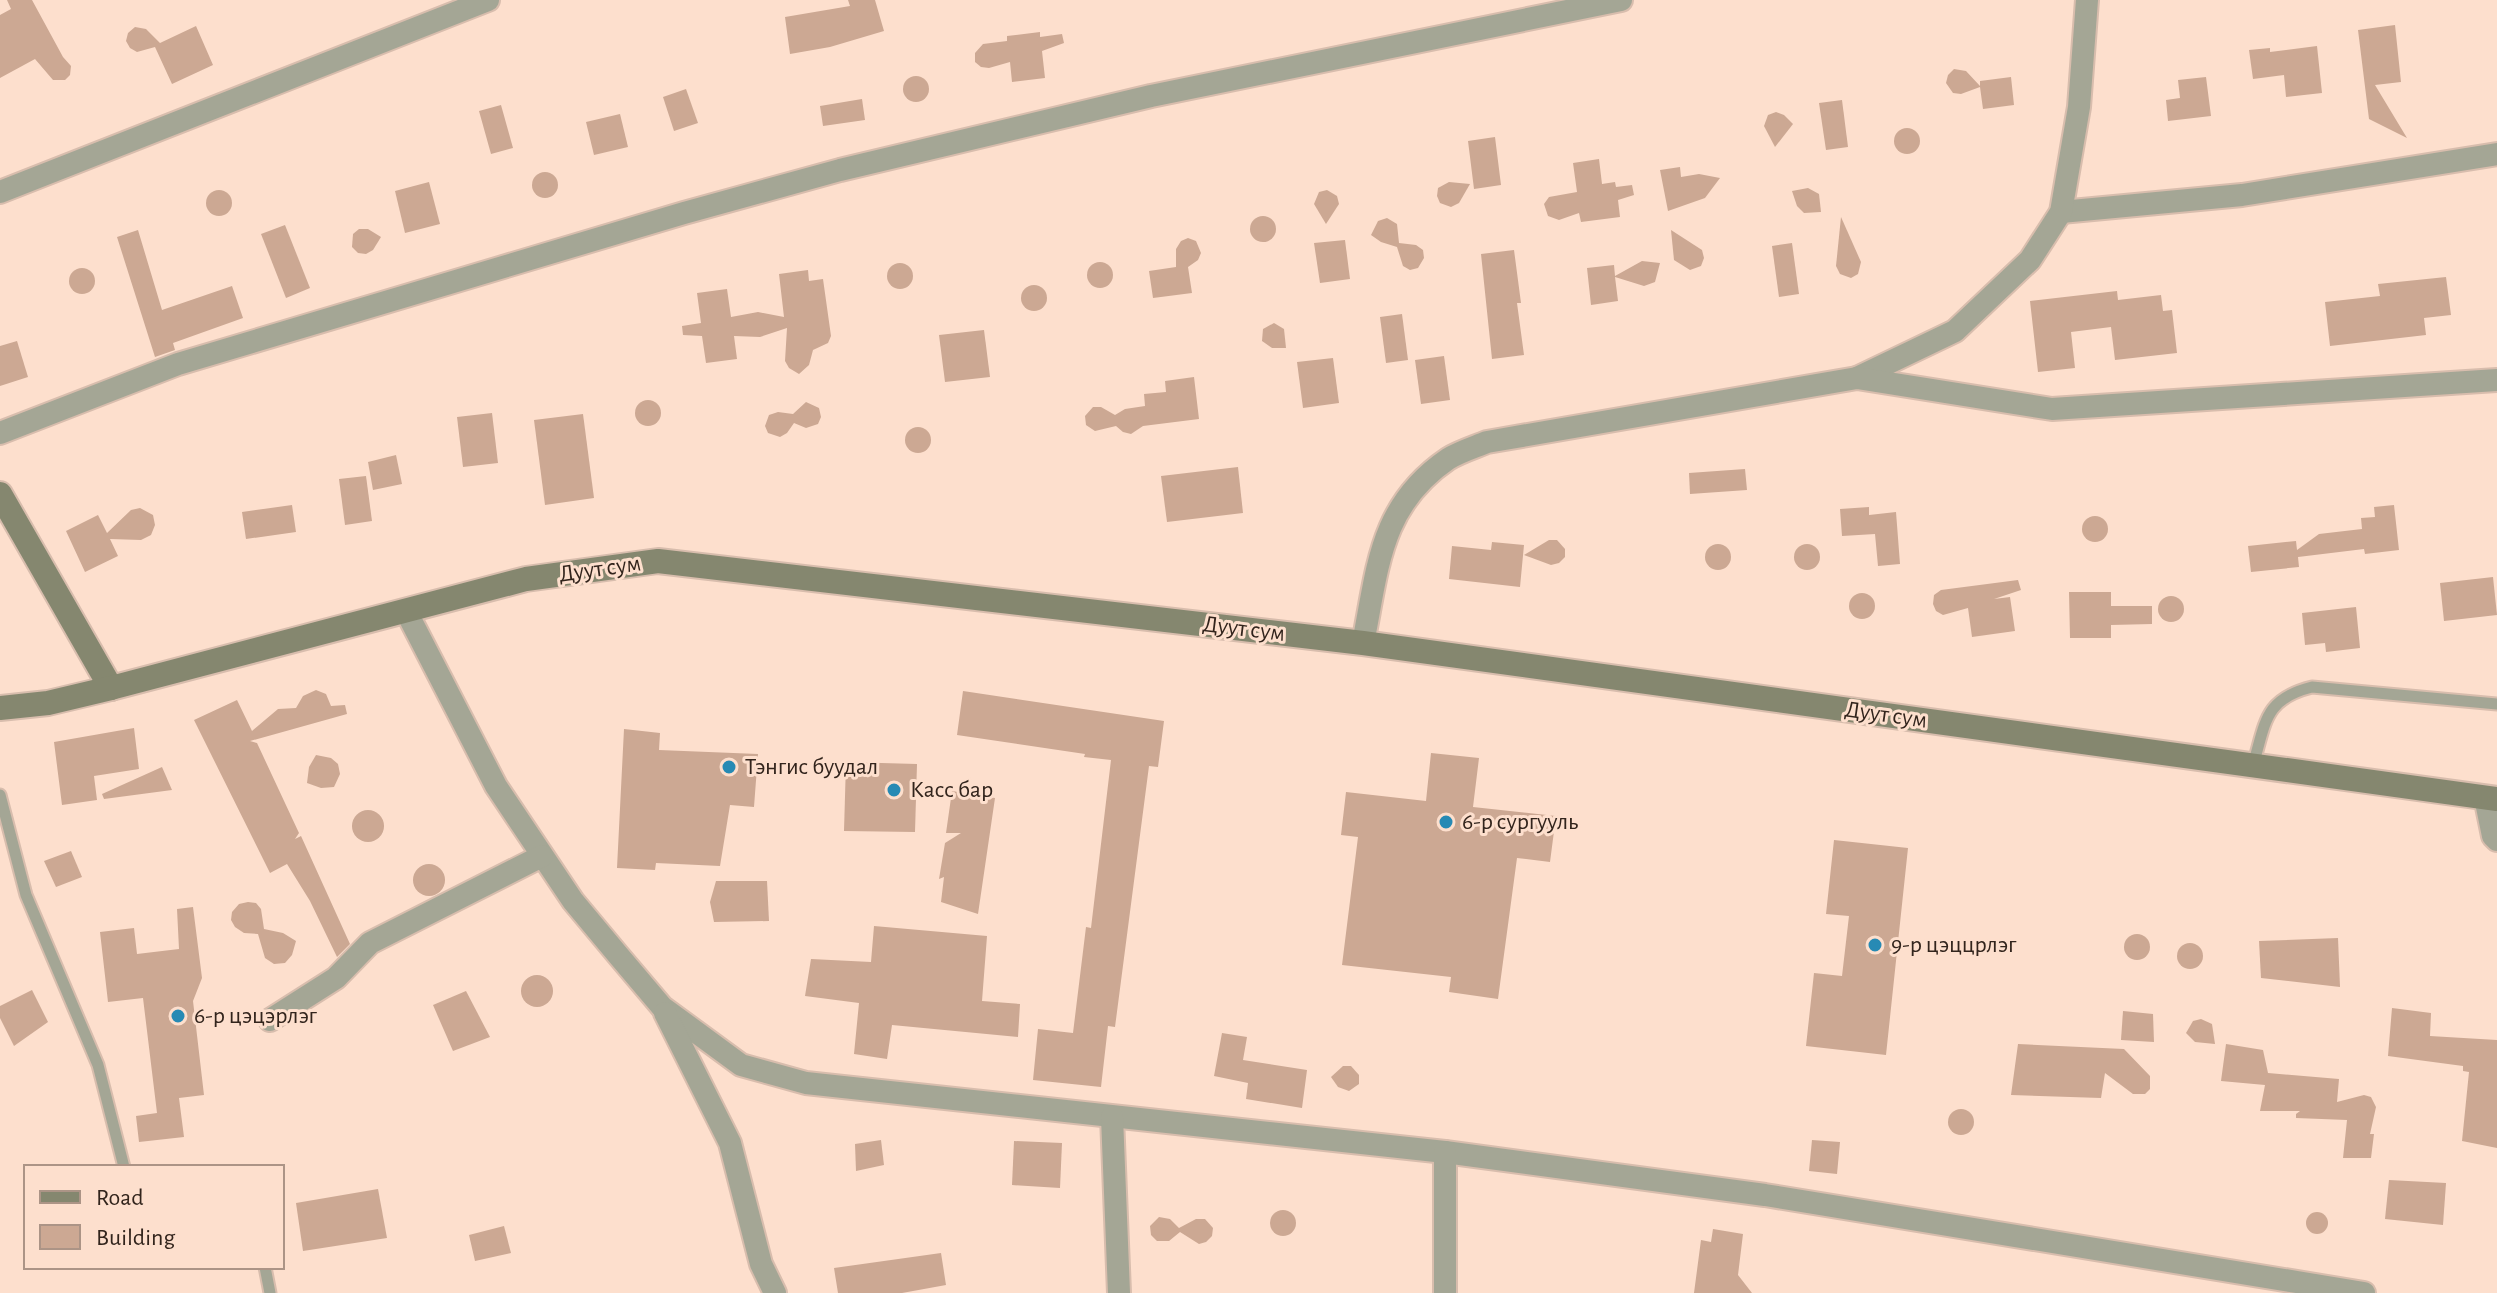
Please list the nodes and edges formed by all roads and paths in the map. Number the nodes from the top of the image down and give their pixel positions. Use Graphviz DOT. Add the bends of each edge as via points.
graph roads {
  1 [pos="488,0"];
  2 [pos="1621,0"];
  3 [pos="2087,0"];
  4 [pos="2497,154"];
  5 [pos="0,192"];
  6 [pos="2061,212"];
  7 [pos="1857,378"];
  8 [pos="2497,380"];
  9 [pos="0,433"];
  10 [pos="0,494"];
  11 [pos="406,611"];
  12 [pos="1363,643"];
  13 [pos="111,688"];
  14 [pos="2497,704"];
  15 [pos="0,708"];
  16 [pos="2253,765"];
  17 [pos="0,795"];
  18 [pos="2491,798"];
  19 [pos="2497,840"];
  20 [pos="542,856"];
  21 [pos="662,1007"];
  22 [pos="270,1020"];
  23 [pos="1112,1117"];
  24 [pos="1445,1152"];
  25 [pos="123,1165"];
  26 [pos="265,1269"];
  27 [pos="2312,1289"];
  28 [pos="270,1293"];
  29 [pos="775,1293"];
  30 [pos="1119,1293"];
  31 [pos="1445,1293"];
  32 [pos="2364,1293"];
  1 -- 5 [label="street"];
  2 -- 9 [label="street" via="1151,96 840,170 178,364"];
  3 -- 6 [label="street" via="2079,107"];
  4 -- 6 [label="street" via="2242,195"];
  6 -- 7 [label="street" via="2030,260 1955,331"];
  7 -- 8 [label="street" via="2052,409"];
  7 -- 12 [label="street" via="1487,442 1450,458 1416,486 1394,514"];
  10 -- 13 [label="main road"];
  11 -- 12 [label="main road, Дуут сум" via="526,579 658,561"];
  11 -- 13 [label="main road, Дуут сум"];
  11 -- 20 [label="street" via="496,786"];
  12 -- 16 [label="main road, Дуут сум"];
  13 -- 15 [label="main road, Дуут сум"];
  14 -- 16 [label="lane" via="2312,687 2289,693 2268,713"];
  16 -- 18 [label="main road, Дуут сум"];
  17 -- 25 [label="lane" via="26,895 98,1065"];
  18 -- 19 [label="street"];
  20 -- 21 [label="street"];
  20 -- 22 [label="street" via="370,943 336,978"];
  21 -- 23 [label="street" via="741,1065 806,1083"];
  21 -- 29 [label="street" via="730,1143 761,1264"];
  23 -- 24 [label="street"];
  23 -- 30 [label="street"];
  24 -- 27 [label="street" via="1765,1195"];
  24 -- 31 [label="street"];
  26 -- 28 [label="lane"];
  27 -- 32 [label="street"];
}
